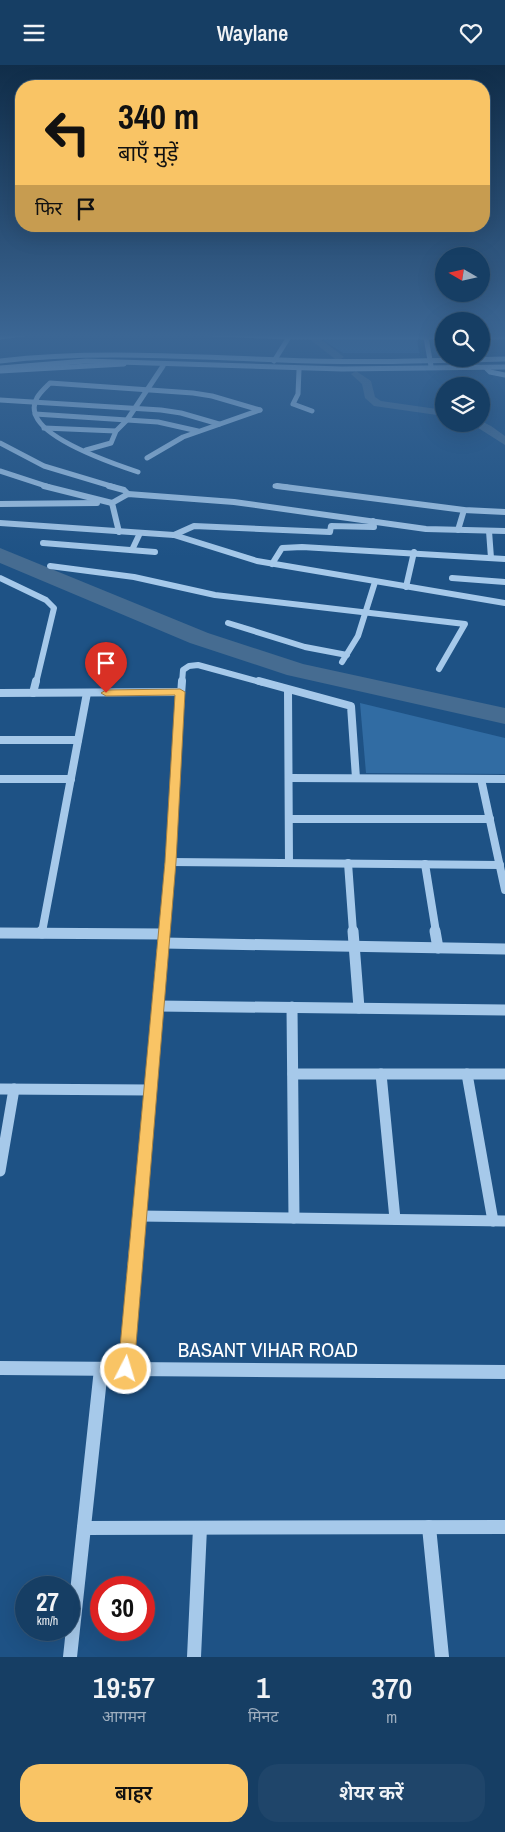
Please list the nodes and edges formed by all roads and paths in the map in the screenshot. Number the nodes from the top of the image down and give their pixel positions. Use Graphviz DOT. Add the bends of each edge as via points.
graph roads {
  1 [pos="35,408"];
  2 [pos="134,408"];
  3 [pos="137,408"];
  4 [pos="254,408"];
  5 [pos="305,408"];
  6 [pos="312,411"];
  7 [pos="35,414"];
  8 [pos="127,420"];
  9 [pos="219,424"];
  10 [pos="44,428"];
  11 [pos="116,431"];
  12 [pos="198,431"];
  13 [pos="0,443"];
  14 [pos="86,450"];
  15 [pos="147,458"];
  16 [pos="0,471"];
  17 [pos="138,472"];
  18 [pos="275,486"];
  19 [pos="128,494"];
  20 [pos="112,503"];
  21 [pos="0,504"];
  22 [pos="464,510"];
  23 [pos="505,512"];
  24 [pos="373,521"];
  25 [pos="0,523"];
  26 [pos="458,530"];
  27 [pos="489,531"];
  28 [pos="505,531"];
  29 [pos="119,532"];
  30 [pos="140,533"];
  31 [pos="174,535"];
  32 [pos="44,543"];
  33 [pos="132,550"];
  34 [pos="414,552"];
  35 [pos="154,553"];
  36 [pos="491,558"];
  37 [pos="505,559"];
  38 [pos="272,564"];
  39 [pos="50,567"];
  40 [pos="452,577"];
  41 [pos="0,578"];
  42 [pos="375,582"];
  43 [pos="505,582"];
  44 [pos="406,587"];
  45 [pos="505,603"];
  46 [pos="366,613"];
  47 [pos="228,623"];
  48 [pos="347,655"];
  49 [pos="342,662"];
  50 [pos="439,669"];
  51 [pos="288,690"];
  52 [pos="180,692"];
  53 [pos="0,693"];
  54 [pos="33,693"];
  55 [pos="87,693"];
  56 [pos="0,740"];
  57 [pos="78,740"];
  58 [pos="288,778"];
  59 [pos="356,778"];
  60 [pos="0,779"];
  61 [pos="71,779"];
  62 [pos="481,779"];
  63 [pos="505,779"];
  64 [pos="289,819"];
  65 [pos="490,819"];
  66 [pos="170,862"];
  67 [pos="289,863"];
  68 [pos="348,863"];
  69 [pos="425,864"];
  70 [pos="500,865"];
  71 [pos="505,890"];
  72 [pos="0,933"];
  73 [pos="42,933"];
  74 [pos="164,939"];
  75 [pos="354,945"];
  76 [pos="438,949"];
  77 [pos="505,949"];
  78 [pos="158,1006"];
  79 [pos="292,1007"];
  80 [pos="359,1008"];
  81 [pos="505,1009"];
  82 [pos="293,1074"];
  83 [pos="381,1074"];
  84 [pos="467,1074"];
  85 [pos="505,1075"];
  86 [pos="0,1089"];
  87 [pos="14,1089"];
  88 [pos="150,1090"];
  89 [pos="0,1171"];
  90 [pos="140,1216"];
  91 [pos="294,1218"];
  92 [pos="395,1219"];
  93 [pos="499,1221"];
  94 [pos="0,1368"];
  95 [pos="101,1369"];
  96 [pos="126,1369"];
  97 [pos="505,1372"];
  98 [pos="429,1527"];
  99 [pos="505,1527"];
  100 [pos="84,1528"];
  101 [pos="200,1528"];
  102 [pos="70,1657"];
  103 [pos="194,1657"];
  104 [pos="442,1657"];
  1 -- 7 [label="street"];
  2 -- 8 [label="street"];
  3 -- 9 [label="street" via="181,413"];
  4 -- 9 [label="street" via="260,410"];
  5 -- 6 [label="street"];
  7 -- 8 [label="street"];
  7 -- 10 [label="street"];
  8 -- 11 [label="street"];
  8 -- 12 [label="street" via="158,422"];
  9 -- 12 [label="street"];
  10 -- 11 [label="street"];
  10 -- 14 [label="street" via="59,439"];
  11 -- 14 [label="street" via="112,443"];
  12 -- 15 [label="street"];
  13 -- 19 [label="street" via="15,454 40,464"];
  14 -- 17 [label="street"];
  16 -- 20 [label="street" via="35,484"];
  18 -- 22 [label="street"];
  19 -- 20 [label="street"];
  19 -- 24 [label="street" via="234,503"];
  20 -- 21 [label="street"];
  20 -- 29 [label="street"];
  22 -- 23 [label="street"];
  22 -- 26 [label="street"];
  24 -- 26 [label="street"];
  24 -- 31 [label="street" via="374,527 331,526 330,532 194,526"];
  25 -- 29 [label="street"];
  26 -- 27 [label="street"];
  27 -- 28 [label="street"];
  27 -- 36 [label="street"];
  29 -- 30 [label="street"];
  30 -- 31 [label="street"];
  30 -- 33 [label="street"];
  31 -- 38 [label="street"];
  32 -- 33 [label="street"];
  33 -- 35 [label="street"];
  34 -- 36 [label="street"];
  34 -- 38 [label="street" via="282,548"];
  34 -- 44 [label="street"];
  36 -- 37 [label="street"];
  38 -- 42 [label="street"];
  39 -- 46 [label="street" via="134,577 215,595"];
  40 -- 43 [label="street"];
  41 -- 54 [label="street" via="46,600 54,609"];
  42 -- 44 [label="street"];
  42 -- 46 [label="street"];
  44 -- 45 [label="street"];
  46 -- 48 [label="street"];
  46 -- 50 [label="street" via="464,624"];
  47 -- 48 [label="street" via="305,647"];
  48 -- 49 [label="street"];
  51 -- 52 [label="street" via="198,665 183,670"];
  51 -- 58 [label="street"];
  51 -- 59 [label="street" via="351,706"];
  52 -- 55 [label="street"];
  52 -- 66 [label="street"];
  53 -- 54 [label="street"];
  54 -- 55 [label="street"];
  55 -- 57 [label="street"];
  56 -- 57 [label="street"];
  57 -- 61 [label="street"];
  58 -- 59 [label="street"];
  58 -- 64 [label="street"];
  59 -- 62 [label="street"];
  60 -- 61 [label="street"];
  61 -- 73 [label="street"];
  62 -- 63 [label="street"];
  62 -- 65 [label="street"];
  64 -- 65 [label="street"];
  64 -- 67 [label="street"];
  65 -- 70 [label="street"];
  66 -- 67 [label="street"];
  66 -- 74 [label="street"];
  67 -- 68 [label="street"];
  68 -- 69 [label="street"];
  68 -- 75 [label="street"];
  69 -- 70 [label="street"];
  69 -- 76 [label="street"];
  70 -- 71 [label="street"];
  72 -- 73 [label="street"];
  73 -- 74 [label="street"];
  74 -- 75 [label="street"];
  74 -- 78 [label="street"];
  75 -- 76 [label="street"];
  75 -- 80 [label="street"];
  76 -- 77 [label="street"];
  78 -- 79 [label="street"];
  78 -- 88 [label="street"];
  79 -- 80 [label="street"];
  79 -- 82 [label="street"];
  80 -- 81 [label="street"];
  82 -- 83 [label="street"];
  82 -- 91 [label="street"];
  83 -- 84 [label="street"];
  83 -- 92 [label="street"];
  84 -- 85 [label="street"];
  84 -- 93 [label="street"];
  86 -- 87 [label="street"];
  87 -- 88 [label="street"];
  87 -- 89 [label="street"];
  88 -- 90 [label="street"];
  90 -- 91 [label="street"];
  90 -- 96 [label="street"];
  91 -- 92 [label="street"];
  92 -- 93 [label="street"];
  94 -- 95 [label="street, BASANT VIHAR ROAD"];
  95 -- 96 [label="street, BASANT VIHAR ROAD"];
  95 -- 100 [label="street"];
  96 -- 97 [label="street, BASANT VIHAR ROAD"];
  98 -- 99 [label="street"];
  98 -- 101 [label="street"];
  98 -- 104 [label="street"];
  100 -- 101 [label="street"];
  100 -- 102 [label="street"];
  101 -- 103 [label="street"];
}
